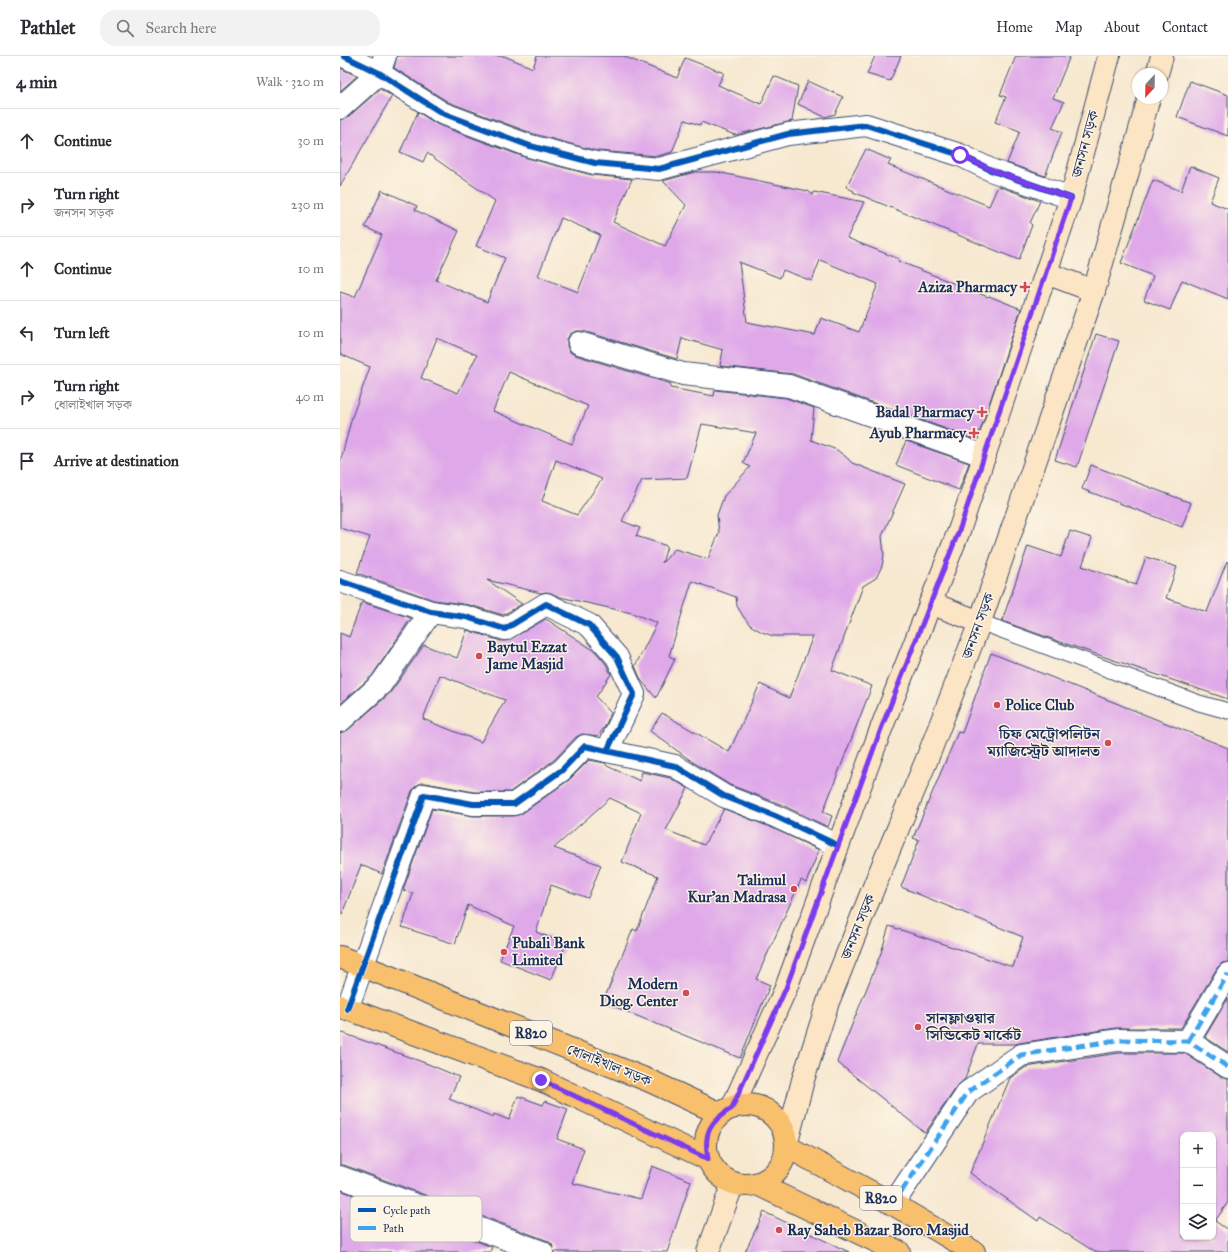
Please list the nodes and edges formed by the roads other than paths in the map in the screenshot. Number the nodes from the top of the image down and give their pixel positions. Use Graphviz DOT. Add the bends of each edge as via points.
graph roads {
  1 [pos="344,56"];
  2 [pos="1109,56"];
  3 [pos="1162,56"];
  4 [pos="382,64"];
  5 [pos="1159,68"];
  6 [pos="1147,104"];
  7 [pos="340,108"];
  8 [pos="1071,198"];
  9 [pos="1046,273"];
  10 [pos="1094,291"];
  11 [pos="579,343"];
  12 [pos="985,456"];
  13 [pos="340,581"];
  14 [pos="930,604"];
  15 [pos="431,612"];
  16 [pos="980,622"];
  17 [pos="1228,711"];
  18 [pos="340,721"];
  19 [pos="607,751"];
  20 [pos="837,845"];
  21 [pos="340,957"];
  22 [pos="362,965"];
  23 [pos="1228,974"];
  24 [pos="343,1008"];
  25 [pos="1188,1041"];
  26 [pos="1228,1067"];
  27 [pos="727,1111"];
  28 [pos="786,1146"];
  29 [pos="708,1159"];
  30 [pos="340,1177"];
  31 [pos="733,1183"];
  32 [pos="757,1184"];
  33 [pos="391,1196"];
  34 [pos="893,1204"];
  35 [pos="482,1230"];
  36 [pos="542,1252"];
  37 [pos="708,1252"];
  38 [pos="899,1252"];
  39 [pos="974,1252"];
  1 -- 4 [label="street"];
  2 -- 8 [label="main road, জনসন সড়ক"];
  3 -- 5 [label="main road"];
  4 -- 7 [label="street"];
  4 -- 8 [label="street" via="442,114 530,146 595,163 659,169 788,134 866,125 960,155 994,171"];
  6 -- 10 [label="main road, জনসন সড়ক"];
  8 -- 9 [label="main road, জনসন সড়ক"];
  9 -- 10 [label="main road"];
  9 -- 12 [label="main road, জনসন সড়ক"];
  10 -- 16 [label="main road, জনসন সড়ক"];
  11 -- 12 [label="street" via="683,374 789,386"];
  12 -- 14 [label="main road, জনসন সড়ক"];
  13 -- 15 [label="street"];
  14 -- 16 [label="main road"];
  14 -- 20 [label="main road, জনসন সড়ক"];
  15 -- 18 [label="street" via="381,684"];
  15 -- 19 [label="street" via="466,617 505,629 546,604 589,625 617,658 634,694"];
  16 -- 17 [label="lane" via="1199,704"];
  16 -- 28 [label="main road, জনসন সড়ক" via="828,1002 803,1080"];
  19 -- 20 [label="street" via="675,766 724,796"];
  19 -- 22 [label="street" via="585,746 562,770 514,804 474,804 424,795"];
  20 -- 27 [label="main road, জনসন সড়ক" via="786,988"];
  21 -- 22 [label="main road, ধোলাইখাল সড়ক / R820"];
  22 -- 24 [label="street"];
  22 -- 27 [label="main road, ধোলাইখাল সড়ক / R820"];
  23 -- 25 [label="street"];
  24 -- 29 [label="main road, R820" via="541,1080"];
  25 -- 26 [label="street"];
  25 -- 34 [label="street" via="1118,1040 1021,1055 968,1092"];
  27 -- 28 [label="main road" via="745,1105 758,1107 769,1113 784,1133"];
  27 -- 29 [label="main road" via="712,1123 707,1134"];
  28 -- 32 [label="main road" via="778,1170"];
  28 -- 34 [label="main road, R820"];
  29 -- 31 [label="main road" via="717,1172"];
  30 -- 33 [label="street"];
  31 -- 32 [label="main road"];
  31 -- 37 [label="main road"];
  32 -- 38 [label="main road, R820"];
  34 -- 39 [label="main road, R820"];
  35 -- 36 [label="street"];
}
